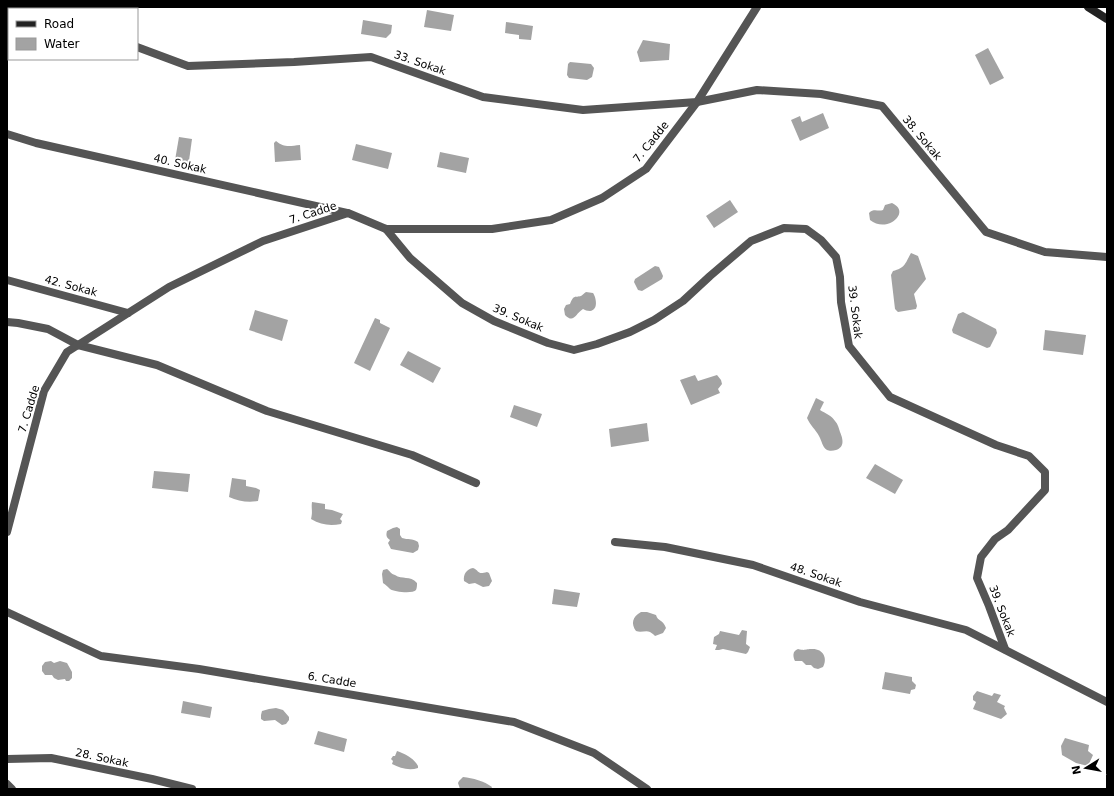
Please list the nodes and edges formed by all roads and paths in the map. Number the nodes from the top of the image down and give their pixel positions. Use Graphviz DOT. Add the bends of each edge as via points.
graph roads {
  1 [pos="757,7"];
  2 [pos="1088,7"];
  3 [pos="1107,19"];
  4 [pos="138,47"];
  5 [pos="697,102"];
  6 [pos="7,134"];
  7 [pos="348,213"];
  8 [pos="386,229"];
  9 [pos="1107,257"];
  10 [pos="7,280"];
  11 [pos="128,313"];
  12 [pos="7,322"];
  13 [pos="78,346"];
  14 [pos="476,483"];
  15 [pos="7,532"];
  16 [pos="615,542"];
  17 [pos="7,612"];
  18 [pos="1005,649"];
  19 [pos="1107,702"];
  20 [pos="7,759"];
  21 [pos="7,784"];
  22 [pos="12,789"];
  23 [pos="192,789"];
  24 [pos="647,789"];
  1 -- 5 [label="street, 7. Cadde"];
  2 -- 3 [label="main road"];
  4 -- 5 [label="street, 33. Sokak" via="188,66 371,57 483,97 582,110"];
  5 -- 8 [label="street, 7. Cadde" via="646,169 602,198 551,220 492,229"];
  5 -- 9 [label="street, 38. Sokak" via="757,90 821,94 882,106 986,232 1045,252"];
  6 -- 7 [label="street, 40. Sokak" via="36,143"];
  7 -- 8 [label="street, 7. Cadde"];
  7 -- 11 [label="street, 7. Cadde" via="263,241 169,287"];
  8 -- 18 [label="street, 39. Sokak" via="410,258 462,303 494,321 548,343 574,350 630,332 654,320 683,301 751,241 784,228 806,229 821,240 836,257 848,346 890,397 996,445 1029,456 1045,472 1045,490 981,557 977,578"];
  10 -- 11 [label="street, 42. Sokak"];
  11 -- 13 [label="street, 7. Cadde"];
  12 -- 13 [label="street" via="48,330"];
  13 -- 14 [label="street" via="156,366 268,411 412,456"];
  13 -- 15 [label="street, 7. Cadde" via="67,352 44,391"];
  16 -- 18 [label="street, 48. Sokak" via="665,547 753,565 860,602 966,630"];
  17 -- 24 [label="street, 6. Cadde" via="101,656 199,669 514,722 594,753"];
  18 -- 19 [label="street, 39. Sokak"];
  20 -- 23 [label="street, 28. Sokak" via="51,758"];
  21 -- 22 [label="street"];
}
